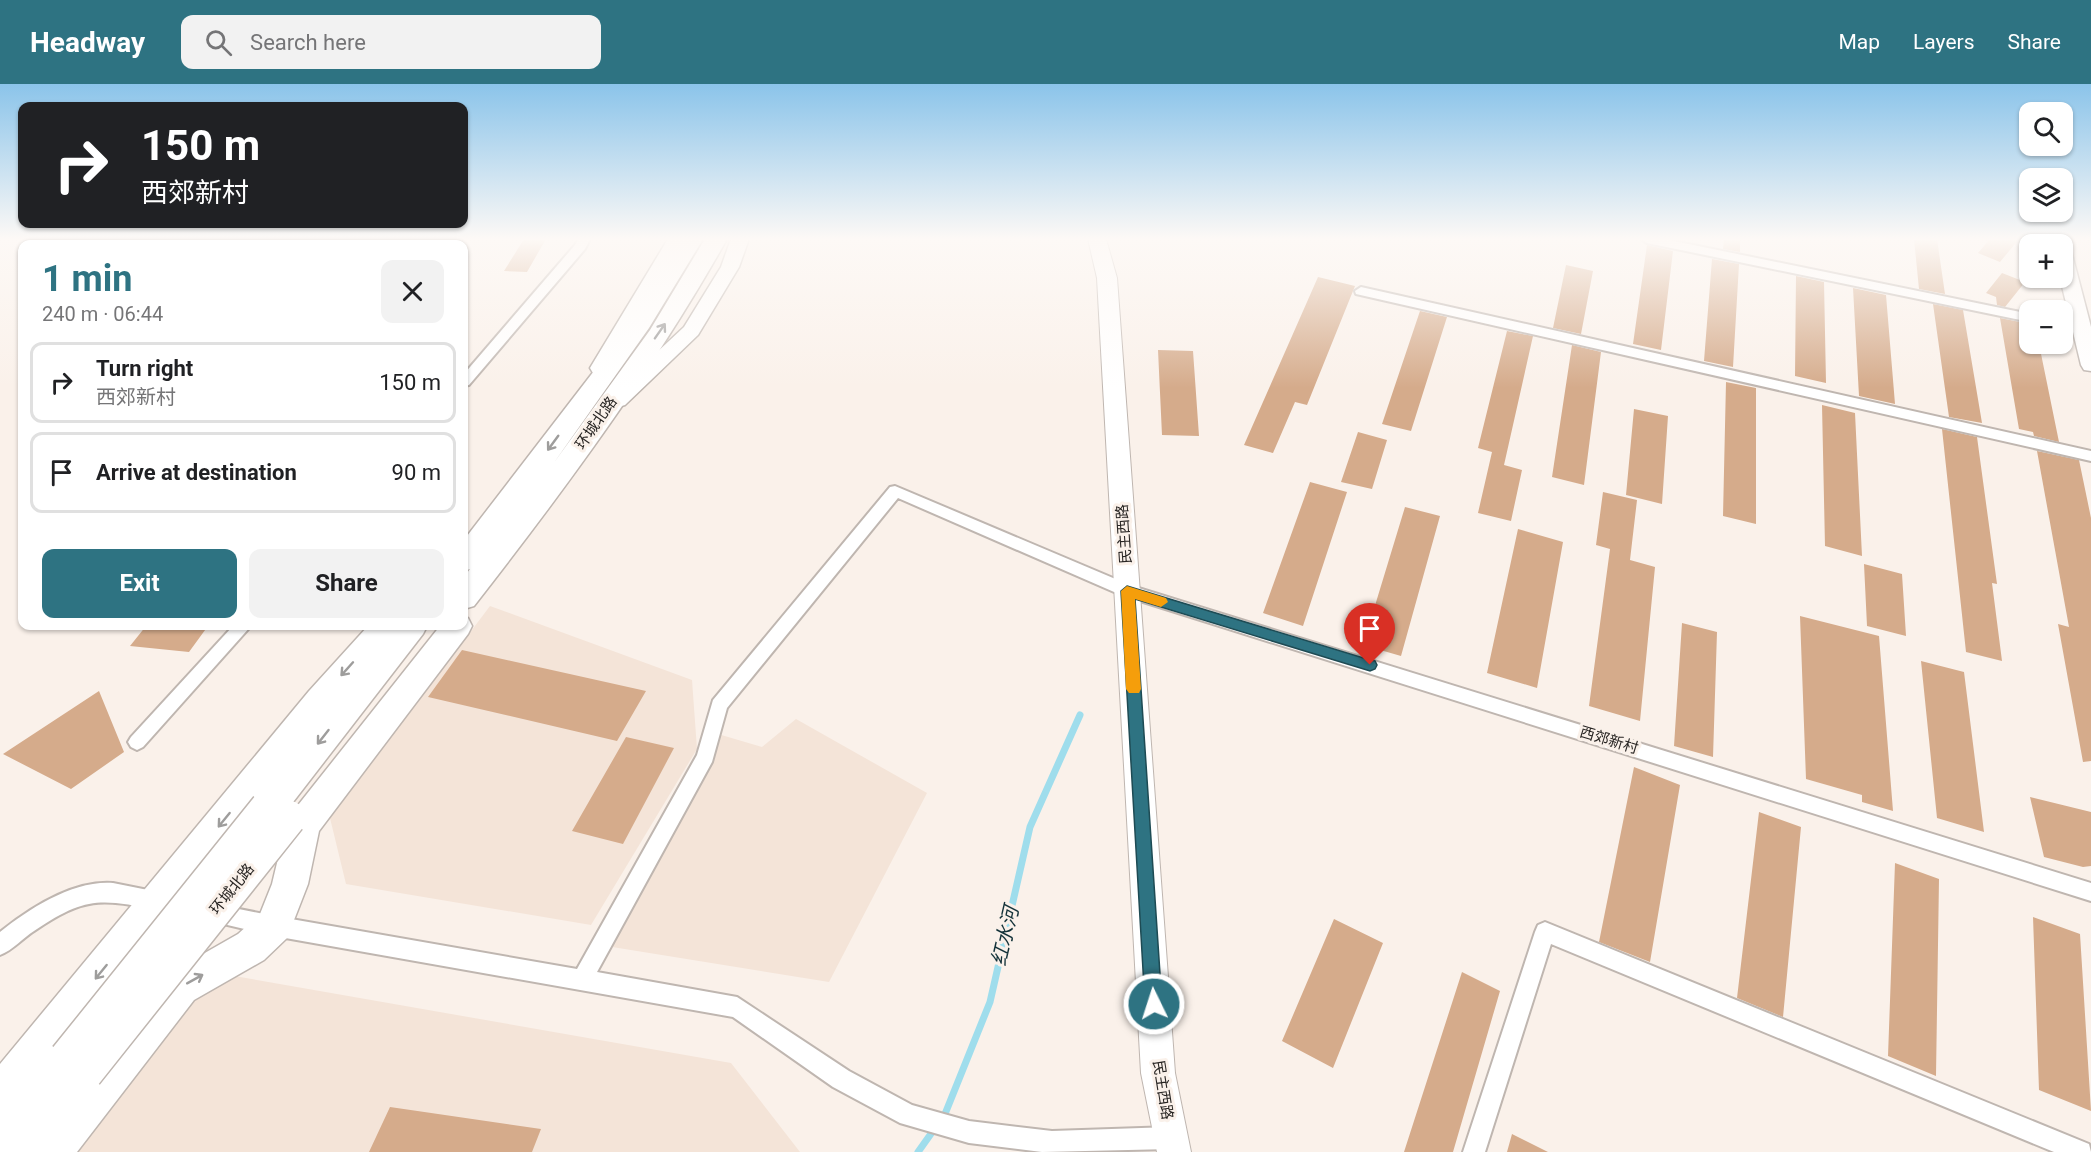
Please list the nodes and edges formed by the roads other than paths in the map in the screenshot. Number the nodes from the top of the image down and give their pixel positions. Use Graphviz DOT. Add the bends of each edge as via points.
graph roads {
  1 [pos="544,289"];
  2 [pos="646,289"];
  3 [pos="664,289"];
  4 [pos="689,289"];
  5 [pos="717,289"];
  6 [pos="1108,289"];
  7 [pos="1889,289"];
  8 [pos="2072,289"];
  9 [pos="1361,291"];
  10 [pos="2019,316"];
  11 [pos="2073,328"];
  12 [pos="2082,330"];
  13 [pos="2091,365"];
  14 [pos="468,377"];
  15 [pos="574,414"];
  16 [pos="601,416"];
  17 [pos="583,443"];
  18 [pos="2091,456"];
  19 [pos="524,483"];
  20 [pos="468,538"];
  21 [pos="468,555"];
  22 [pos="1127,591"];
  23 [pos="468,593"];
  24 [pos="468,612"];
  25 [pos="239,630"];
  26 [pos="382,630"];
  27 [pos="409,630"];
  28 [pos="438,630"];
  29 [pos="454,630"];
  30 [pos="137,742"];
  31 [pos="278,813"];
  32 [pos="2091,892"];
  33 [pos="159,902"];
  34 [pos="273,926"];
  35 [pos="0,945"];
  36 [pos="583,978"];
  37 [pos="0,1095"];
  38 [pos="0,1142"];
  39 [pos="1172,1145"];
  40 [pos="22,1152"];
  41 [pos="51,1152"];
  42 [pos="1474,1152"];
  43 [pos="2081,1152"];
  1 -- 14 [label="street"];
  2 -- 15 [label="main road"];
  3 -- 15 [label="highway, 环城北路"];
  16 -- 4 [label="highway, 环城北路, one-way"];
  5 -- 16 [label="main road" via="691,331"];
  6 -- 22 [label="main road, 民主西路"];
  7 -- 10 [label="street"];
  8 -- 12 [label="main road"];
  9 -- 18 [label="street"];
  11 -- 12 [label="street"];
  12 -- 13 [label="main road"];
  15 -- 19 [label="highway, 环城北路, one-way"];
  16 -- 17 [label="highway, 环城北路"];
  17 -- 23 [label="highway, 环城北路"];
  17 -- 24 [label="highway" via="563,488"];
  19 -- 20 [label="highway"];
  19 -- 21 [label="highway, 环城北路"];
  22 -- 32 [label="street, 西郊新村"];
  22 -- 36 [label="street, 西郊新村" via="894,491 719,705 706,756"];
  22 -- 39 [label="main road, 民主西路" via="1158,1073"];
  25 -- 30 [label="street"];
  26 -- 33 [label="highway, one-way" via="320,700"];
  27 -- 31 [label="highway, 环城北路, one-way"];
  28 -- 31 [label="highway, 环城北路"];
  29 -- 34 [label="highway" via="303,825 290,884"];
  31 -- 38 [label="highway, 环城北路, bridge"];
  31 -- 40 [label="highway, 环城北路, bridge"];
  33 -- 34 [label="street"];
  33 -- 35 [label="street" via="105,892 74,900 44,913"];
  33 -- 37 [label="highway, one-way"];
  34 -- 36 [label="street"];
  41 -- 34 [label="highway, one-way" via="181,987 251,947"];
  36 -- 39 [label="street" via="737,1006 841,1079 908,1115 969,1132 1052,1142"];
  42 -- 43 [label="street" via="1545,932"];
}
